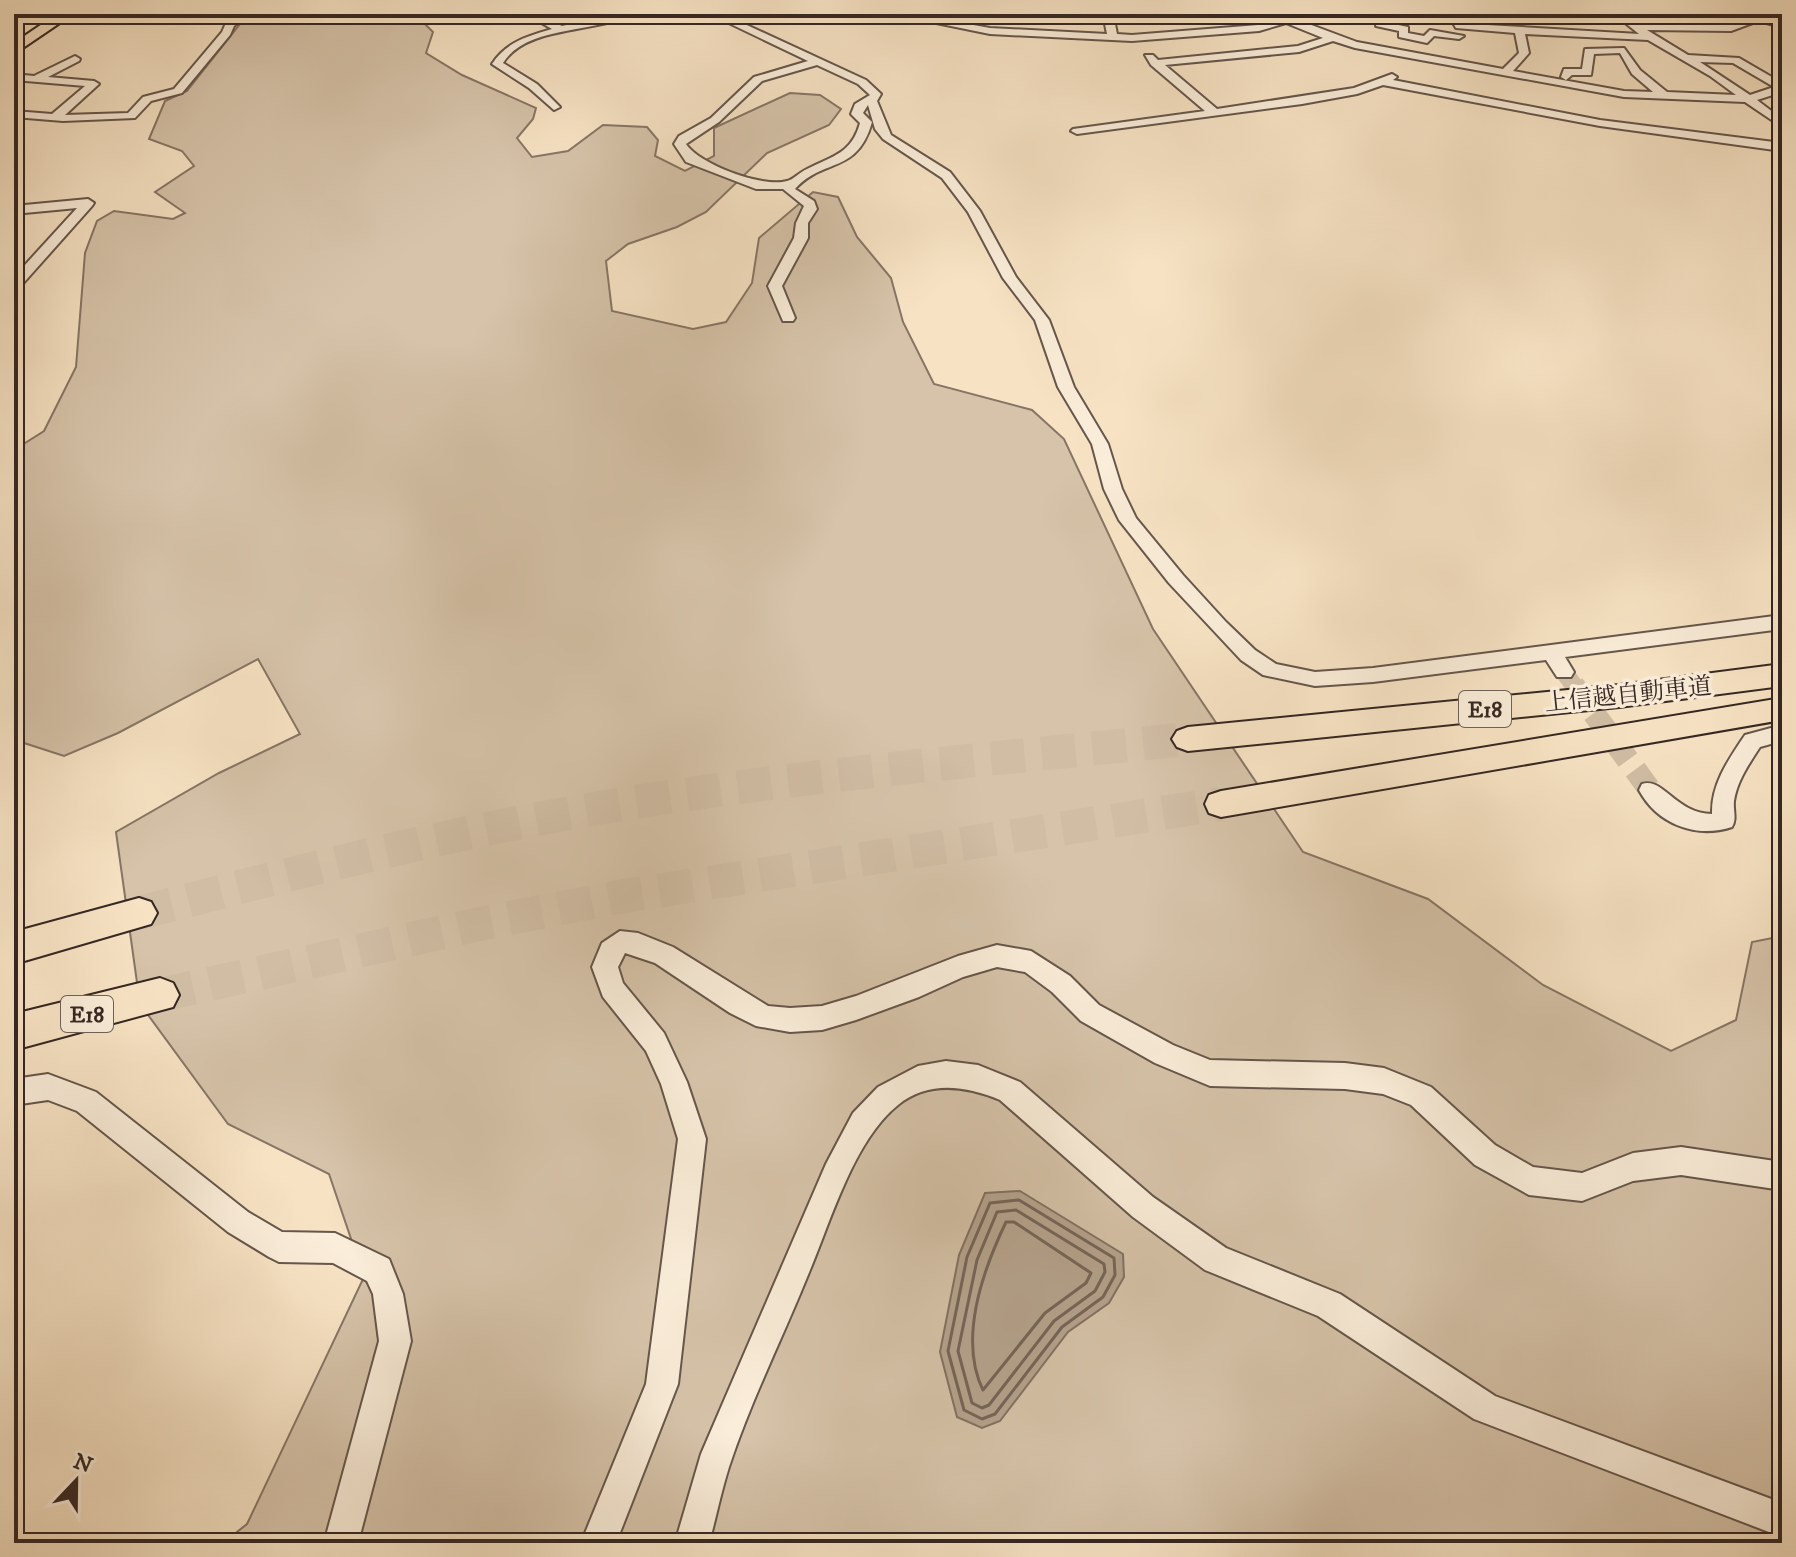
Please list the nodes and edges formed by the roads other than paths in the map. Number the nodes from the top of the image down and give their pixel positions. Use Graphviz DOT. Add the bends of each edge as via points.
graph roads {
  1 [pos="66,14"];
  2 [pos="244,14"];
  3 [pos="531,14"];
  4 [pos="624,14"];
  5 [pos="715,14"];
  6 [pos="897,14"];
  7 [pos="1108,14"];
  8 [pos="1274,14"];
  9 [pos="1619,14"];
  10 [pos="1740,14"];
  11 [pos="1378,15"];
  12 [pos="1756,17"];
  13 [pos="1285,20"];
  14 [pos="1782,24"];
  15 [pos="1456,25"];
  16 [pos="1636,27"];
  17 [pos="561,30"];
  18 [pos="1519,31"];
  19 [pos="1112,36"];
  20 [pos="1650,37"];
  21 [pos="1132,38"];
  22 [pos="1332,38"];
  23 [pos="1411,39"];
  24 [pos="14,50"];
  25 [pos="1624,51"];
  26 [pos="1637,51"];
  27 [pos="1650,52"];
  28 [pos="1397,53"];
  29 [pos="1680,55"];
  30 [pos="75,59"];
  31 [pos="819,61"];
  32 [pos="1454,62"];
  33 [pos="1155,63"];
  34 [pos="1416,65"];
  35 [pos="1507,71"];
  36 [pos="14,77"];
  37 [pos="33,79"];
  38 [pos="1381,81"];
  39 [pos="1565,82"];
  40 [pos="14,88"];
  41 [pos="1782,88"];
  42 [pos="1663,95"];
  43 [pos="1751,99"];
  44 [pos="872,101"];
  45 [pos="1606,106"];
  46 [pos="554,107"];
  47 [pos="14,114"];
  48 [pos="1216,114"];
  49 [pos="55,117"];
  50 [pos="1782,124"];
  51 [pos="1077,131"];
  52 [pos="1782,147"];
  53 [pos="790,185"];
  54 [pos="14,210"];
  55 [pos="14,285"];
  56 [pos="788,318"];
  57 [pos="1782,622"];
  58 [pos="1551,652"];
  59 [pos="1564,672"];
  60 [pos="1782,675"];
  61 [pos="1782,709"];
  62 [pos="1782,733"];
  63 [pos="1188,739"];
  64 [pos="1650,790"];
  65 [pos="1221,804"];
  66 [pos="139,913"];
  67 [pos="14,948"];
  68 [pos="160,995"];
  69 [pos="14,1032"];
  70 [pos="14,1092"];
  71 [pos="1782,1176"];
  72 [pos="1782,1520"];
  73 [pos="341,1543"];
  74 [pos="598,1543"];
  75 [pos="692,1543"];
  1 -- 24 [label="highway"];
  2 -- 49 [label="street" via="229,25 178,91 147,99 131,116"];
  3 -- 17 [label="street"];
  4 -- 17 [label="street"];
  5 -- 31 [label="street"];
  6 -- 19 [label="street" via="959,27"];
  7 -- 19 [label="street"];
  8 -- 13 [label="street"];
  9 -- 16 [label="street"];
  10 -- 12 [label="street"];
  11 -- 23 [label="street" via="1379,24 1405,29 1402,35"];
  12 -- 14 [label="street"];
  12 -- 16 [label="street" via="1731,28"];
  13 -- 21 [label="street" via="1259,28"];
  13 -- 22 [label="street"];
  15 -- 18 [label="street"];
  15 -- 23 [label="street" via="1430,33 1427,40"];
  15 -- 32 [label="street"];
  16 -- 20 [label="street"];
  17 -- 46 [label="street" via="509,48 497,64 533,86"];
  18 -- 20 [label="street"];
  18 -- 35 [label="street" via="1524,53"];
  19 -- 21 [label="street"];
  20 -- 29 [label="street"];
  21 -- 33 [label="street"];
  22 -- 28 [label="street"];
  22 -- 33 [label="street" via="1299,49"];
  23 -- 28 [label="street"];
  25 -- 26 [label="street"];
  25 -- 39 [label="street" via="1589,51 1587,73 1568,71"];
  25 -- 42 [label="street" via="1636,72"];
  27 -- 29 [label="street"];
  28 -- 34 [label="street"];
  29 -- 41 [label="street" via="1735,60"];
  29 -- 43 [label="street"];
  30 -- 37 [label="street"];
  31 -- 44 [label="street" via="862,82 876,94"];
  31 -- 53 [label="street" via="758,79 680,144 690,159 760,186"];
  32 -- 34 [label="street"];
  32 -- 35 [label="street"];
  33 -- 48 [label="street"];
  34 -- 38 [label="street"];
  35 -- 39 [label="street"];
  36 -- 37 [label="street"];
  37 -- 40 [label="street"];
  37 -- 49 [label="street" via="94,84"];
  38 -- 45 [label="street"];
  38 -- 48 [label="street" via="1357,91"];
  39 -- 45 [label="street"];
  41 -- 43 [label="street"];
  42 -- 43 [label="street"];
  42 -- 45 [label="street"];
  43 -- 50 [label="street"];
  44 -- 53 [label="street" via="860,104 857,114 866,122 864,137 850,155"];
  44 -- 58 [label="street" via="887,137 946,175 974,211 1010,278 1042,320 1066,387 1100,444 1128,520 1248,655 1270,670 1315,679"];
  45 -- 52 [label="street"];
  47 -- 49 [label="street"];
  48 -- 51 [label="street"];
  53 -- 56 [label="street" via="788,190 811,209 775,286"];
  54 -- 55 [label="street" via="88,203"];
  57 -- 58 [label="street"];
  58 -- 59 [label="street"];
  60 -- 63 [label="highway, 上信越自動車道 / E18"];
  61 -- 65 [label="highway, 上信越自動車道 / E18"];
  62 -- 64 [label="street" via="1753,741 1732,771 1721,807 1724,821 1688,822 1666,809"];
  66 -- 67 [label="highway"];
  68 -- 69 [label="highway, E18"];
  70 -- 73 [label="street" via="48,1087 86,1101 238,1222 279,1247 335,1248 378,1270 388,1294 395,1341"];
  71 -- 74 [label="street" via="1681,1161 1633,1167 1582,1187 1529,1181 1485,1155 1421,1096 1384,1081 1345,1076 1210,1073 1090,1013 1031,962 997,956 856,1008 790,1020 765,1018 664,955 620,942 605,967 612,989 655,1042 692,1139 662,1384"];
  72 -- 75 [label="street" via="1485,1408 1329,1305 1216,1259 1143,1207 1010,1091 978,1078 946,1074 918,1079 888,1096 863,1123 836,1174 719,1452"];
}
